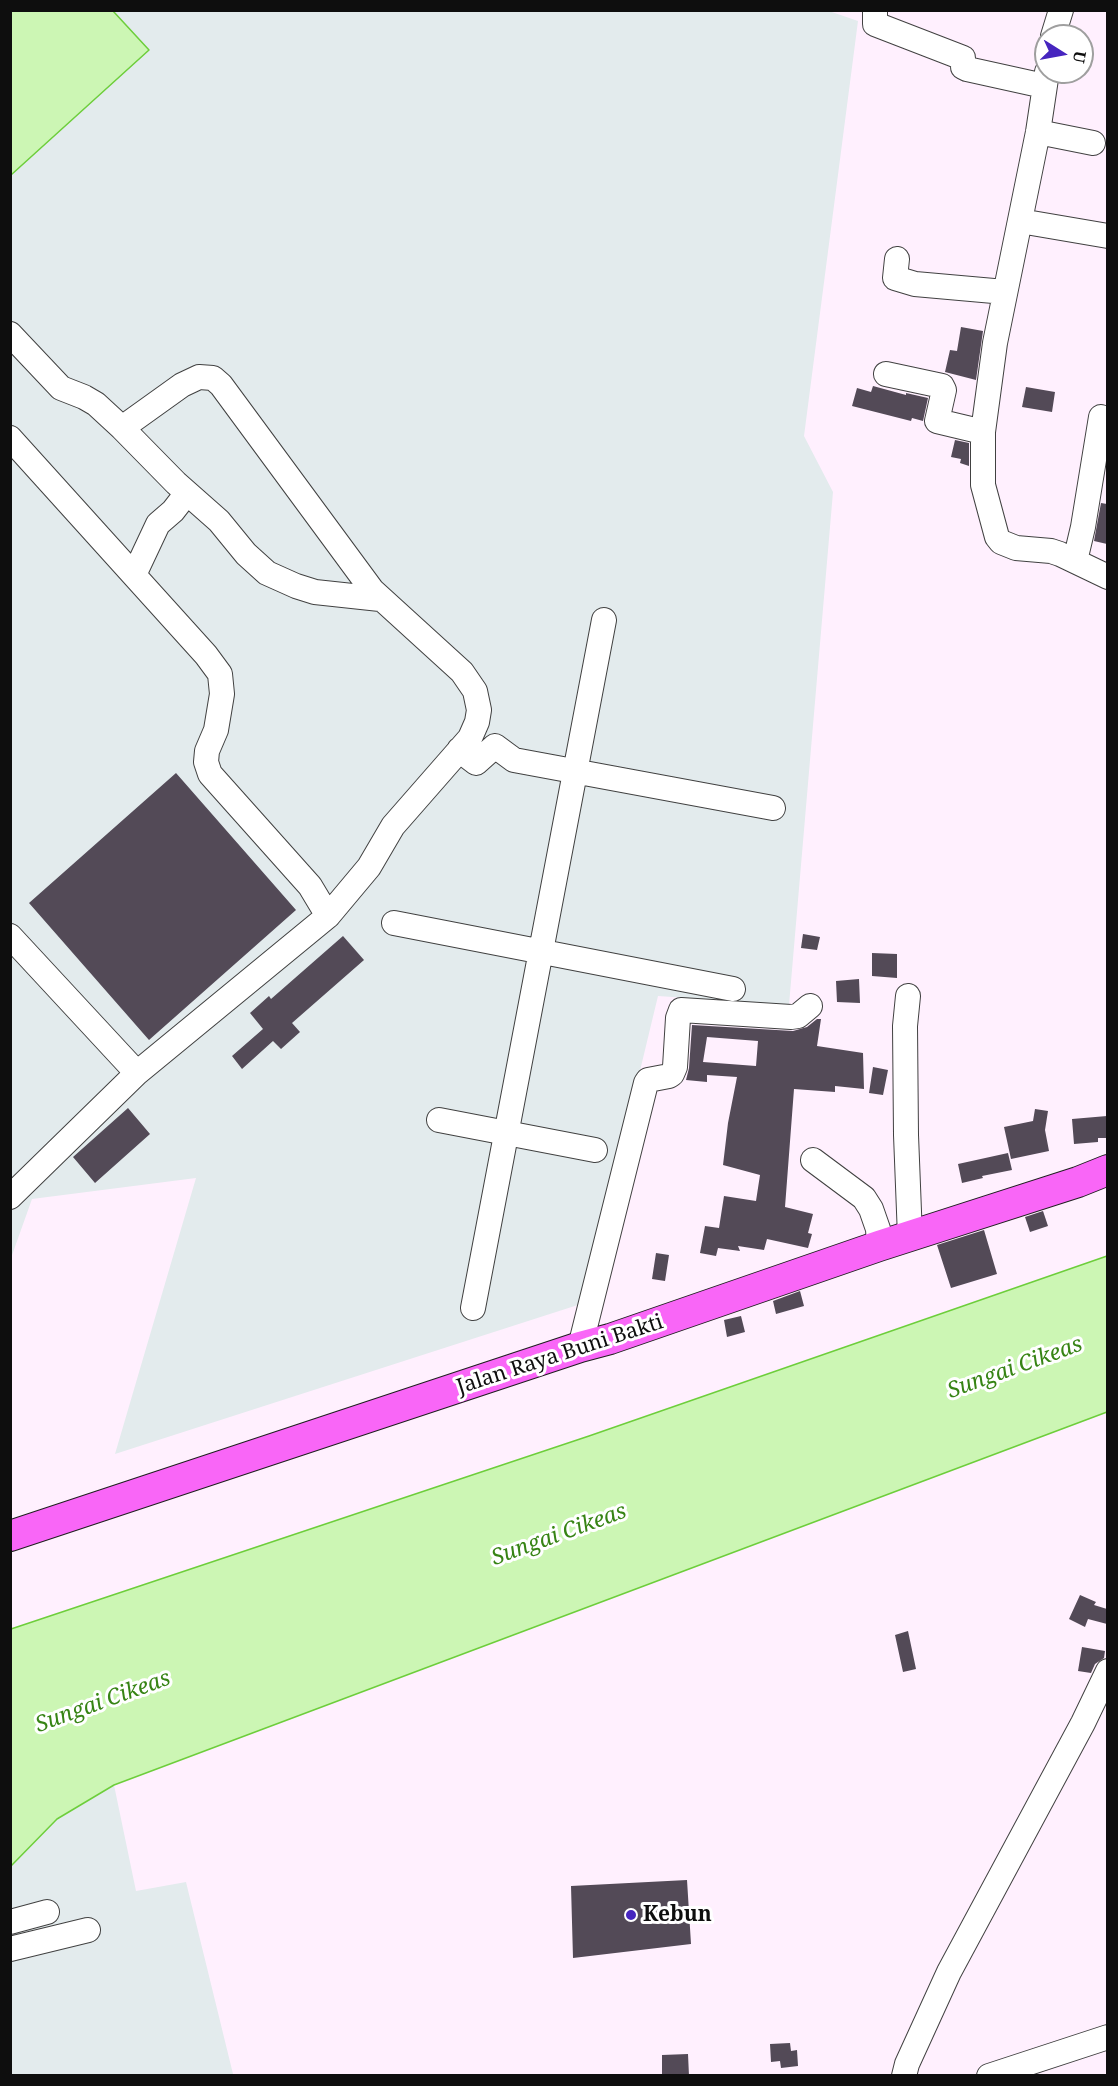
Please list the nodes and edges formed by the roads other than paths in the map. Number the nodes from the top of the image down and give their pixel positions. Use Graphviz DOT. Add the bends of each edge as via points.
graph roads {
  1 [pos="875,10"];
  2 [pos="1034,78"];
  3 [pos="1044,84"];
  4 [pos="1038,132"];
  5 [pos="1093,143"];
  6 [pos="1020,221"];
  7 [pos="1107,236"];
  8 [pos="897,259"];
  9 [pos="1005,292"];
  10 [pos="10,334"];
  11 [pos="886,374"];
  12 [pos="1101,417"];
  13 [pos="122,428"];
  14 [pos="983,432"];
  15 [pos="10,438"];
  16 [pos="187,493"];
  17 [pos="1075,561"];
  18 [pos="134,575"];
  19 [pos="1107,577"];
  20 [pos="380,599"];
  21 [pos="604,620"];
  22 [pos="459,750"];
  23 [pos="575,771"];
  24 [pos="773,808"];
  25 [pos="328,916"];
  26 [pos="394,923"];
  27 [pos="10,936"];
  28 [pos="541,952"];
  29 [pos="733,989"];
  30 [pos="908,996"];
  31 [pos="810,1006"];
  32 [pos="137,1073"];
  33 [pos="440,1120"];
  34 [pos="506,1133"];
  35 [pos="595,1150"];
  36 [pos="813,1160"];
  37 [pos="1107,1170"];
  38 [pos="11,1196"];
  39 [pos="910,1237"];
  40 [pos="879,1246"];
  41 [pos="473,1308"];
  42 [pos="580,1347"];
  43 [pos="10,1536"];
  44 [pos="1107,1671"];
  45 [pos="47,1912"];
  46 [pos="10,1922"];
  47 [pos="88,1930"];
  48 [pos="10,1949"];
  49 [pos="1107,2037"];
  50 [pos="904,2076"];
  51 [pos="989,2076"];
  1 -- 2 [label="street" via="875,24 963,58 963,67 967,69"];
  3 -- 4 [label="street"];
  4 -- 5 [label="street"];
  4 -- 6 [label="street"];
  6 -- 7 [label="street"];
  6 -- 9 [label="street"];
  8 -- 9 [label="street" via="895,278 915,284"];
  9 -- 14 [label="street"];
  10 -- 13 [label="street" via="62,388 96,404"];
  11 -- 14 [label="street" via="942,386 937,421"];
  12 -- 17 [label="street"];
  13 -- 16 [label="street"];
  13 -- 20 [label="street" via="182,385 199,377 213,378"];
  14 -- 17 [label="street" via="983,485 997,537 1009,545 1051,551"];
  15 -- 18 [label="street"];
  16 -- 18 [label="street" via="158,524"];
  16 -- 20 [label="street" via="267,573 315,592"];
  17 -- 19 [label="street"];
  18 -- 25 [label="street" via="220,674 222,693 216,729 207,751 210,774 310,886"];
  20 -- 22 [label="street" via="462,672 476,690 477,722"];
  21 -- 23 [label="street"];
  22 -- 23 [label="street" via="476,763 495,746 514,760"];
  22 -- 25 [label="street" via="393,826 369,867"];
  23 -- 24 [label="street"];
  23 -- 28 [label="street"];
  25 -- 32 [label="street"];
  26 -- 28 [label="street"];
  27 -- 32 [label="street"];
  28 -- 29 [label="street"];
  28 -- 34 [label="street"];
  30 -- 39 [label="street" via="905,1048"];
  31 -- 42 [label="street" via="791,1017 681,1010 672,1074 646,1083"];
  32 -- 38 [label="street"];
  33 -- 34 [label="street"];
  34 -- 35 [label="street"];
  34 -- 41 [label="street"];
  36 -- 40 [label="street" via="864,1198 878,1229"];
  37 -- 39 [label="main road, Jalan Raya Buni Bakti"];
  39 -- 40 [label="main road, Jalan Raya Buni Bakti"];
  40 -- 42 [label="main road, Jalan Raya Buni Bakti"];
  42 -- 43 [label="main road, Jalan Raya Buni Bakti"];
  44 -- 50 [label="street" via="1083,1724 949,1972"];
  45 -- 46 [label="street"];
  47 -- 48 [label="street"];
  49 -- 51 [label="street"];
}
